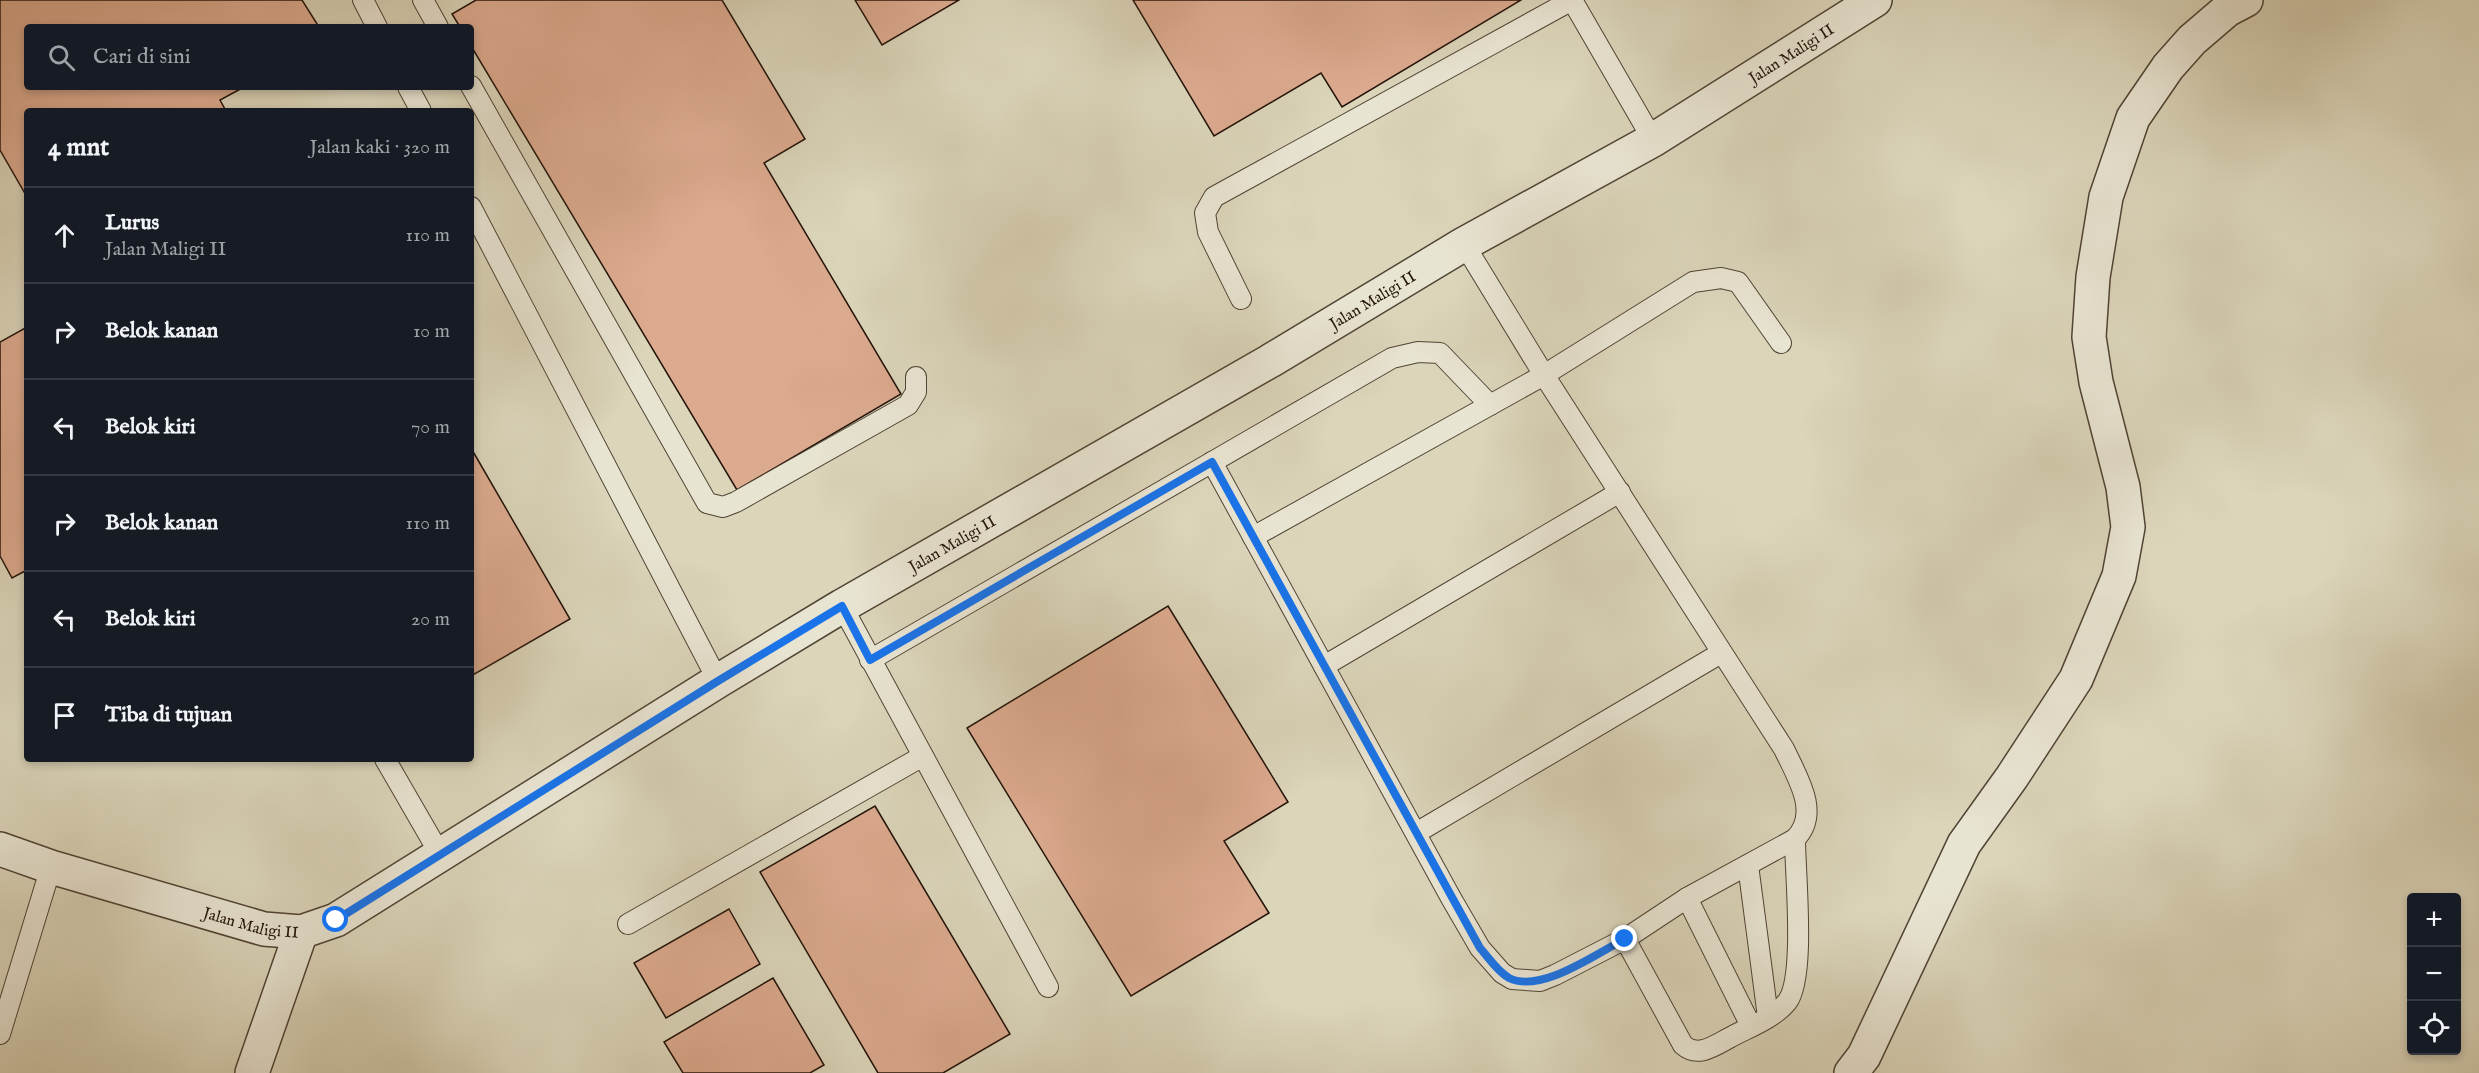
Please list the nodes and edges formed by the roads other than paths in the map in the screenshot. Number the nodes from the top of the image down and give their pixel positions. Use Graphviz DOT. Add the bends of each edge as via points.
graph roads {
  1 [pos="363,0"];
  2 [pos="423,0"];
  3 [pos="1572,0"];
  4 [pos="1875,0"];
  5 [pos="2246,0"];
  6 [pos="375,24"];
  7 [pos="436,24"];
  8 [pos="410,90"];
  9 [pos="473,90"];
  10 [pos="419,108"];
  11 [pos="1653,140"];
  12 [pos="474,213"];
  13 [pos="1464,244"];
  14 [pos="1241,299"];
  15 [pos="1781,343"];
  16 [pos="1544,375"];
  17 [pos="916,377"];
  18 [pos="1490,405"];
  19 [pos="1212,462"];
  20 [pos="1620,492"];
  21 [pos="1253,537"];
  22 [pos="842,606"];
  23 [pos="1721,653"];
  24 [pos="870,660"];
  25 [pos="1324,666"];
  26 [pos="718,681"];
  27 [pos="923,756"];
  28 [pos="387,762"];
  29 [pos="1416,833"];
  30 [pos="1795,839"];
  31 [pos="0,849"];
  32 [pos="441,856"];
  33 [pos="1748,865"];
  34 [pos="51,867"];
  35 [pos="1687,898"];
  36 [pos="628,924"];
  37 [pos="301,932"];
  38 [pos="1625,939"];
  39 [pos="1048,987"];
  40 [pos="1760,1022"];
  41 [pos="0,1034"];
  42 [pos="252,1073"];
  43 [pos="1851,1073"];
  1 -- 6 [label="lane"];
  2 -- 7 [label="lane"];
  3 -- 11 [label="lane"];
  3 -- 14 [label="lane" via="1214,197 1205,213 1208,232"];
  4 -- 11 [label="street, Jalan Maligi II"];
  5 -- 43 [label="street" via="2227,10 2192,40 2168,67 2133,118 2106,197 2093,277 2089,337 2128,526 2119,576 2076,680 1964,844 1864,1056"];
  8 -- 10 [label="lane"];
  9 -- 17 [label="lane" via="707,503 723,507 736,502 908,405 916,392"];
  11 -- 13 [label="street, Jalan Maligi II"];
  12 -- 26 [label="lane"];
  13 -- 16 [label="lane"];
  13 -- 22 [label="street, Jalan Maligi II" via="1270,361"];
  15 -- 16 [label="lane" via="1738,282 1721,278 1693,282"];
  16 -- 18 [label="lane"];
  16 -- 20 [label="lane"];
  18 -- 19 [label="lane" via="1440,353 1418,352 1392,358"];
  18 -- 21 [label="lane"];
  19 -- 21 [label="lane"];
  19 -- 24 [label="lane"];
  20 -- 23 [label="lane"];
  20 -- 25 [label="lane"];
  21 -- 25 [label="lane"];
  22 -- 24 [label="lane"];
  22 -- 26 [label="street, Jalan Maligi II"];
  23 -- 29 [label="lane"];
  23 -- 30 [label="lane" via="1784,749 1801,786 1807,820"];
  24 -- 27 [label="lane"];
  25 -- 29 [label="lane"];
  26 -- 32 [label="street, Jalan Maligi II"];
  27 -- 36 [label="lane"];
  27 -- 39 [label="lane"];
  28 -- 32 [label="lane"];
  29 -- 38 [label="lane" via="1480,948 1512,979 1540,981"];
  30 -- 33 [label="lane"];
  30 -- 40 [label="lane" via="1796,978 1789,1000"];
  31 -- 34 [label="street, Jalan Maligi II"];
  32 -- 37 [label="street, Jalan Maligi II" via="336,920"];
  33 -- 35 [label="lane"];
  33 -- 40 [label="lane"];
  34 -- 37 [label="street, Jalan Maligi II" via="264,929"];
  34 -- 41 [label="lane"];
  35 -- 38 [label="lane"];
  35 -- 40 [label="lane"];
  37 -- 42 [label="street"];
  38 -- 40 [label="lane" via="1688,1050 1709,1048"];
}
